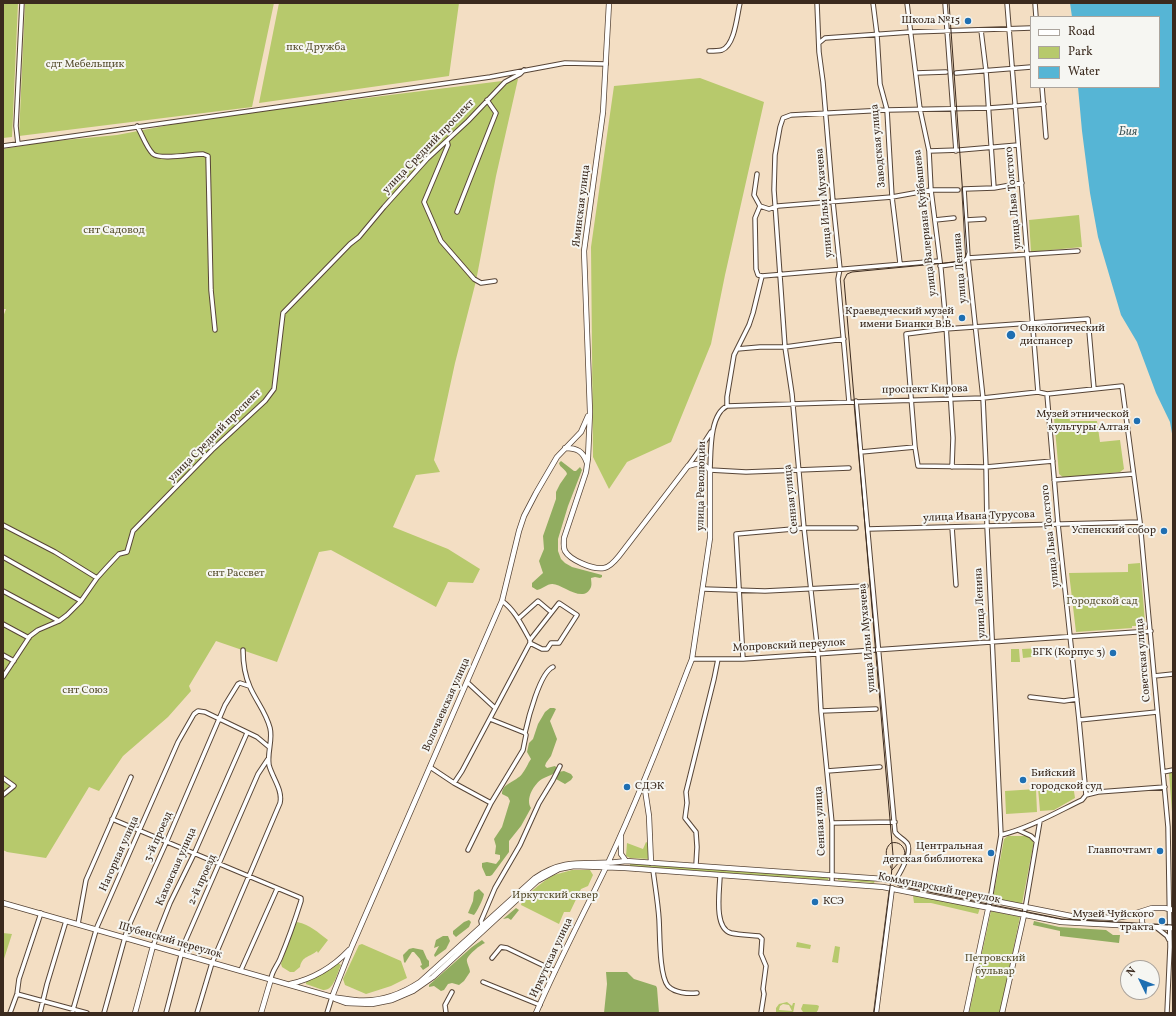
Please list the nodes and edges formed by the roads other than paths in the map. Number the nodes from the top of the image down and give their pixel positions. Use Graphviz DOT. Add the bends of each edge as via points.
graph roads {
  1 [pos="22,3"];
  2 [pos="740,3"];
  3 [pos="817,3"];
  4 [pos="873,3"];
  5 [pos="907,3"];
  6 [pos="945,3"];
  7 [pos="1007,3"];
  8 [pos="1035,3"];
  9 [pos="609,4"];
  10 [pos="1036,16"];
  11 [pos="1030,28"];
  12 [pos="1009,29"];
  13 [pos="981,30"];
  14 [pos="947,31"];
  15 [pos="911,32"];
  16 [pos="877,35"];
  17 [pos="819,42"];
  18 [pos="709,51"];
  19 [pos="606,64"];
  20 [pos="1030,67"];
  21 [pos="1013,68"];
  22 [pos="524,70"];
  23 [pos="986,71"];
  24 [pos="946,72"];
  25 [pos="916,73"];
  26 [pos="956,73"];
  27 [pos="1042,88"];
  28 [pos="487,100"];
  29 [pos="1044,104"];
  30 [pos="1015,105"];
  31 [pos="989,108"];
  32 [pos="920,109"];
  33 [pos="953,109"];
  34 [pos="887,110"];
  35 [pos="825,114"];
  36 [pos="138,126"];
  37 [pos="1046,137"];
  38 [pos="447,140"];
  39 [pos="18,144"];
  40 [pos="1018,145"];
  41 [pos="3,146"];
  42 [pos="992,147"];
  43 [pos="929,151"];
  44 [pos="956,151"];
  45 [pos="757,174"];
  46 [pos="1022,183"];
  47 [pos="994,188"];
  48 [pos="931,190"];
  49 [pos="958,190"];
  50 [pos="892,197"];
  51 [pos="833,202"];
  52 [pos="760,206"];
  53 [pos="776,207"];
  54 [pos="457,212"];
  55 [pos="954,218"];
  56 [pos="984,219"];
  57 [pos="935,220"];
  58 [pos="966,220"];
  59 [pos="1078,250"];
  60 [pos="1027,254"];
  61 [pos="968,258"];
  62 [pos="939,261"];
  63 [pos="900,263"];
  64 [pos="940,266"];
  65 [pos="840,269"];
  66 [pos="780,275"];
  67 [pos="762,276"];
  68 [pos="495,281"];
  69 [pos="1033,322"];
  70 [pos="975,326"];
  71 [pos="945,329"];
  72 [pos="215,330"];
  73 [pos="844,339"];
  74 [pos="785,347"];
  75 [pos="737,349"];
  76 [pos="1122,386"];
  77 [pos="1094,389"];
  78 [pos="1038,392"];
  79 [pos="1047,394"];
  80 [pos="982,398"];
  81 [pos="912,399"];
  82 [pos="949,399"];
  83 [pos="856,401"];
  84 [pos="850,402"];
  85 [pos="793,405"];
  86 [pos="728,406"];
  87 [pos="590,412"];
  88 [pos="712,431"];
  89 [pos="915,447"];
  90 [pos="564,448"];
  91 [pos="861,452"];
  92 [pos="1053,461"];
  93 [pos="587,464"];
  94 [pos="688,466"];
  95 [pos="986,466"];
  96 [pos="952,467"];
  97 [pos="849,468"];
  98 [pos="710,470"];
  99 [pos="798,470"];
  100 [pos="1133,474"];
  101 [pos="1054,480"];
  102 [pos="1140,522"];
  103 [pos="3,524"];
  104 [pos="1058,524"];
  105 [pos="987,526"];
  106 [pos="952,527"];
  107 [pos="804,528"];
  108 [pos="856,528"];
  109 [pos="868,529"];
  110 [pos="3,557"];
  111 [pos="97,578"];
  112 [pos="956,584"];
  113 [pos="866,586"];
  114 [pos="703,589"];
  115 [pos="811,589"];
  116 [pos="3,591"];
  117 [pos="740,591"];
  118 [pos="81,601"];
  119 [pos="502,601"];
  120 [pos="551,612"];
  121 [pos="518,619"];
  122 [pos="59,621"];
  123 [pos="3,624"];
  124 [pos="1151,631"];
  125 [pos="1070,636"];
  126 [pos="30,638"];
  127 [pos="530,642"];
  128 [pos="992,642"];
  129 [pos="243,650"];
  130 [pos="878,650"];
  131 [pos="818,654"];
  132 [pos="3,655"];
  133 [pos="692,659"];
  134 [pos="718,659"];
  135 [pos="743,659"];
  136 [pos="14,661"];
  137 [pos="553,667"];
  138 [pos="1173,674"];
  139 [pos="1154,676"];
  140 [pos="3,677"];
  141 [pos="467,682"];
  142 [pos="249,686"];
  143 [pos="1030,697"];
  144 [pos="1077,699"];
  145 [pos="495,708"];
  146 [pos="876,709"];
  147 [pos="821,711"];
  148 [pos="1157,712"];
  149 [pos="219,719"];
  150 [pos="490,719"];
  151 [pos="1079,720"];
  152 [pos="247,733"];
  153 [pos="525,733"];
  154 [pos="269,747"];
  155 [pos="268,759"];
  156 [pos="560,766"];
  157 [pos="430,767"];
  158 [pos="880,767"];
  159 [pos="1173,770"];
  160 [pos="827,771"];
  161 [pos="1162,772"];
  162 [pos="131,777"];
  163 [pos="3,778"];
  164 [pos="644,782"];
  165 [pos="454,783"];
  166 [pos="1165,787"];
  167 [pos="3,795"];
  168 [pos="1086,795"];
  169 [pos="491,803"];
  170 [pos="112,819"];
  171 [pos="1040,821"];
  172 [pos="895,822"];
  173 [pos="832,823"];
  174 [pos="1018,830"];
  175 [pos="140,831"];
  176 [pos="621,833"];
  177 [pos="1001,835"];
  178 [pos="1036,841"];
  179 [pos="166,843"];
  180 [pos="468,850"];
  181 [pos="194,854"];
  182 [pos="1171,857"];
  183 [pos="626,861"];
  184 [pos="651,862"];
  185 [pos="219,864"];
  186 [pos="607,865"];
  187 [pos="696,866"];
  188 [pos="625,868"];
  189 [pos="653,870"];
  190 [pos="720,875"];
  191 [pos="832,875"];
  192 [pos="249,877"];
  193 [pos="895,881"];
  194 [pos="832,883"];
  195 [pos="892,888"];
  196 [pos="277,889"];
  197 [pos="990,900"];
  198 [pos="3,903"];
  199 [pos="988,908"];
  200 [pos="1025,908"];
  201 [pos="1148,909"];
  202 [pos="1172,909"];
  203 [pos="41,913"];
  204 [pos="1024,915"];
  205 [pos="66,921"];
  206 [pos="78,924"];
  207 [pos="482,926"];
  208 [pos="1145,927"];
  209 [pos="1157,927"];
  210 [pos="1172,928"];
  211 [pos="96,930"];
  212 [pos="125,938"];
  213 [pos="153,946"];
  214 [pos="352,946"];
  215 [pos="1172,946"];
  216 [pos="182,954"];
  217 [pos="492,958"];
  218 [pos="212,963"];
  219 [pos="241,970"];
  220 [pos="555,971"];
  221 [pos="271,979"];
  222 [pos="483,982"];
  223 [pos="290,984"];
  224 [pos="452,992"];
  225 [pos="697,993"];
  226 [pos="17,994"];
  227 [pos="332,997"];
  228 [pos="44,1001"];
  229 [pos="540,1005"];
  230 [pos="73,1011"];
  231 [pos="1167,1011"];
  232 [pos="1173,1011"];
  233 [pos="10,1013"];
  234 [pos="40,1013"];
  235 [pos="87,1013"];
  236 [pos="104,1013"];
  237 [pos="135,1013"];
  238 [pos="166,1013"];
  239 [pos="197,1013"];
  240 [pos="262,1013"];
  241 [pos="327,1013"];
  242 [pos="446,1013"];
  243 [pos="536,1013"];
  244 [pos="761,1013"];
  245 [pos="876,1013"];
  246 [pos="966,1013"];
  247 [pos="1002,1013"];
  1 -- 39 [label="street" via="16,126"];
  2 -- 18 [label="street" via="730,41 722,50"];
  3 -- 17 [label="street, улица Ильи Мухачева"];
  4 -- 16 [label="street, Заводская улица"];
  5 -- 15 [label="street, улица Валериана Куйбышева"];
  6 -- 14 [label="street"];
  7 -- 12 [label="street, улица Льва Толстого"];
  8 -- 10 [label="street"];
  9 -- 19 [label="main road, Яминская улица"];
  11 -- 12 [label="street"];
  12 -- 13 [label="street"];
  12 -- 21 [label="street, улица Льва Толстого"];
  13 -- 14 [label="street"];
  13 -- 23 [label="street"];
  14 -- 15 [label="street"];
  14 -- 33 [label="street"];
  15 -- 16 [label="street"];
  15 -- 25 [label="street, улица Валериана Куйбышева"];
  16 -- 17 [label="street" via="825,38"];
  16 -- 34 [label="street, Заводская улица" via="880,84"];
  17 -- 35 [label="street, улица Ильи Мухачева"];
  19 -- 22 [label="street" via="564,62"];
  19 -- 87 [label="main road, Яминская улица" via="602,119 584,251"];
  20 -- 21 [label="street"];
  21 -- 23 [label="street"];
  21 -- 30 [label="street, улица Льва Толстого"];
  22 -- 28 [label="street, улица Средний проспект" via="505,82"];
  22 -- 36 [label="street" via="490,77"];
  23 -- 26 [label="street"];
  23 -- 31 [label="street"];
  24 -- 25 [label="street"];
  25 -- 32 [label="street, улица Валериана Куйбышева"];
  27 -- 29 [label="street"];
  28 -- 38 [label="street, улица Средний проспект" via="468,122"];
  28 -- 54 [label="street" via="496,113"];
  29 -- 30 [label="street"];
  29 -- 37 [label="street"];
  30 -- 31 [label="street"];
  30 -- 40 [label="street, улица Льва Толстого"];
  31 -- 33 [label="street"];
  31 -- 42 [label="street"];
  32 -- 33 [label="street"];
  32 -- 34 [label="street"];
  32 -- 43 [label="street, улица Валериана Куйбышева"];
  33 -- 44 [label="street"];
  34 -- 35 [label="street"];
  34 -- 50 [label="street, Заводская улица"];
  35 -- 51 [label="street, улица Ильи Мухачева"];
  35 -- 53 [label="street, Сенная улица" via="791,115 783,118 773,177"];
  36 -- 39 [label="street"];
  36 -- 72 [label="street" via="153,154 167,157 207,155 211,290"];
  38 -- 68 [label="street" via="448,145 424,202 441,241 474,279 483,283"];
  38 -- 111 [label="street, улица Средний проспект" via="427,159 359,237 283,313 274,389 265,401 212,450 133,531 127,552 119,554"];
  39 -- 41 [label="street"];
  40 -- 42 [label="street"];
  40 -- 46 [label="street, улица Льва Толстого"];
  42 -- 44 [label="street"];
  42 -- 47 [label="street"];
  43 -- 44 [label="street"];
  43 -- 48 [label="street, улица Валериана Куйбышева"];
  45 -- 52 [label="street" via="754,195"];
  46 -- 47 [label="street"];
  46 -- 60 [label="street, улица Льва Толстого"];
  47 -- 58 [label="street, улица Ленина" via="964,189"];
  48 -- 49 [label="street"];
  48 -- 50 [label="street"];
  48 -- 57 [label="street, улица Валериана Куйбышева"];
  50 -- 51 [label="street"];
  50 -- 63 [label="street, Заводская улица"];
  51 -- 53 [label="street"];
  51 -- 65 [label="street, улица Ильи Мухачева"];
  52 -- 53 [label="street" via="769,209"];
  52 -- 67 [label="street" via="755,218 756,259 758,276"];
  53 -- 66 [label="street, Сенная улица"];
  55 -- 57 [label="street"];
  56 -- 58 [label="street"];
  57 -- 62 [label="street, улица Валериана Куйбышева"];
  58 -- 61 [label="street, улица Ленина"];
  59 -- 60 [label="street"];
  60 -- 61 [label="street"];
  60 -- 69 [label="street, улица Льва Толстого"];
  61 -- 64 [label="street" via="961,263"];
  61 -- 70 [label="street, улица Ленина"];
  62 -- 63 [label="street"];
  62 -- 64 [label="street, улица Валериана Куйбышева"];
  63 -- 65 [label="street"];
  64 -- 71 [label="street, улица Валериана Куйбышева"];
  65 -- 66 [label="street"];
  65 -- 73 [label="street, улица Ильи Мухачева" via="838,279"];
  66 -- 67 [label="street"];
  66 -- 74 [label="street, Сенная улица"];
  67 -- 75 [label="street" via="751,319"];
  69 -- 70 [label="street"];
  69 -- 77 [label="street" via="1088,318"];
  69 -- 78 [label="street, улица Льва Толстого"];
  70 -- 71 [label="street"];
  70 -- 80 [label="street, улица Ленина"];
  71 -- 81 [label="street" via="906,334"];
  71 -- 82 [label="street, улица Валериана Куйбышева"];
  73 -- 74 [label="street"];
  73 -- 84 [label="street, улица Ильи Мухачева"];
  74 -- 75 [label="street"];
  74 -- 85 [label="street, Сенная улица"];
  75 -- 86 [label="street" via="728,392"];
  76 -- 77 [label="street, проспект Кирова"];
  76 -- 100 [label="street, Советская улица"];
  77 -- 79 [label="street, проспект Кирова"];
  78 -- 79 [label="street, проспект Кирова"];
  78 -- 80 [label="street, проспект Кирова"];
  79 -- 92 [label="street, улица Льва Толстого"];
  80 -- 82 [label="street, проспект Кирова"];
  80 -- 95 [label="street, улица Ленина"];
  81 -- 82 [label="street, проспект Кирова"];
  81 -- 83 [label="street, проспект Кирова"];
  81 -- 89 [label="street"];
  82 -- 96 [label="street, улица Валериана Куйбышева"];
  83 -- 84 [label="street, проспект Кирова"];
  83 -- 91 [label="street, улица Ильи Мухачева"];
  84 -- 85 [label="street, проспект Кирова"];
  85 -- 86 [label="street, проспект Кирова"];
  85 -- 99 [label="street, Сенная улица"];
  86 -- 88 [label="street, улица Революции" via="720,412"];
  87 -- 90 [label="main road, Волочаевская улица" via="581,432"];
  87 -- 93 [label="main road, Яминская улица"];
  88 -- 94 [label="street"];
  88 -- 98 [label="street, улица Революции"];
  89 -- 91 [label="street"];
  89 -- 96 [label="street" via="920,467"];
  90 -- 93 [label="main road" via="581,452"];
  90 -- 119 [label="main road, Волочаевская улица" via="524,516"];
  91 -- 109 [label="street, улица Ильи Мухачева"];
  92 -- 95 [label="street"];
  92 -- 101 [label="street, улица Льва Толстого"];
  93 -- 94 [label="main road, Яминская улица" via="564,538 564,547 568,555 576,561 596,568 611,565"];
  94 -- 98 [label="main road" via="701,463"];
  95 -- 96 [label="street"];
  95 -- 105 [label="street, улица Ленина"];
  97 -- 99 [label="street"];
  98 -- 99 [label="street"];
  98 -- 114 [label="main road, улица Революции" via="710,538"];
  99 -- 107 [label="street, Сенная улица"];
  100 -- 101 [label="street"];
  100 -- 102 [label="street, Советская улица"];
  101 -- 104 [label="street, улица Льва Толстого"];
  102 -- 104 [label="street, улица Ивана Турусова"];
  102 -- 124 [label="street, Советская улица"];
  103 -- 111 [label="street"];
  104 -- 105 [label="street, улица Ивана Турусова"];
  104 -- 125 [label="street, улица Льва Толстого"];
  105 -- 106 [label="street, улица Ивана Турусова"];
  105 -- 128 [label="street, улица Ленина"];
  106 -- 109 [label="street, улица Ивана Турусова"];
  106 -- 112 [label="street"];
  107 -- 108 [label="street"];
  107 -- 115 [label="street, Сенная улица"];
  107 -- 117 [label="street" via="736,534"];
  109 -- 130 [label="street, улица Ильи Мухачева"];
  110 -- 118 [label="street"];
  111 -- 118 [label="street, улица Средний проспект"];
  113 -- 115 [label="street"];
  114 -- 117 [label="street"];
  114 -- 133 [label="main road, улица Революции"];
  115 -- 117 [label="street"];
  115 -- 131 [label="street, Сенная улица"];
  116 -- 122 [label="street"];
  117 -- 135 [label="street"];
  118 -- 122 [label="street, улица Средний проспект"];
  119 -- 121 [label="street"];
  119 -- 141 [label="main road, Волочаевская улица"];
  120 -- 121 [label="street" via="538,601"];
  120 -- 127 [label="street"];
  120 -- 127 [label="street" via="559,603 577,615 559,643 551,643 547,649 542,649"];
  121 -- 127 [label="street"];
  122 -- 126 [label="street, улица Средний проспект" via="38,630"];
  123 -- 126 [label="street"];
  124 -- 125 [label="street, Мопровский переулок"];
  124 -- 139 [label="street, Советская улица"];
  125 -- 128 [label="street, Мопровский переулок"];
  125 -- 144 [label="street, улица Льва Толстого"];
  126 -- 136 [label="street, улица Средний проспект"];
  127 -- 145 [label="street"];
  128 -- 130 [label="street, Мопровский переулок"];
  128 -- 177 [label="street, улица Ленина"];
  129 -- 142 [label="street"];
  130 -- 131 [label="street, Мопровский переулок"];
  130 -- 172 [label="street, улица Ильи Мухачева"];
  131 -- 135 [label="street, Мопровский переулок"];
  131 -- 147 [label="street, Сенная улица"];
  132 -- 136 [label="street"];
  133 -- 134 [label="street, Мопровский переулок"];
  133 -- 164 [label="main road, улица Революции"];
  134 -- 135 [label="street, Мопровский переулок"];
  134 -- 187 [label="street" via="686,792 685,818 694,829 697,839"];
  136 -- 140 [label="street, улица Средний проспект"];
  137 -- 153 [label="street" via="547,671 540,686"];
  138 -- 139 [label="street"];
  139 -- 148 [label="street, Советская улица"];
  141 -- 145 [label="street"];
  141 -- 157 [label="main road, Волочаевская улица"];
  142 -- 149 [label="street, 3-й проезд" via="240,683 236,685"];
  142 -- 154 [label="street" via="268,723 271,738"];
  143 -- 144 [label="street"];
  144 -- 151 [label="street, улица Льва Толстого"];
  145 -- 150 [label="street"];
  146 -- 147 [label="street"];
  147 -- 160 [label="street, Сенная улица"];
  148 -- 151 [label="street"];
  148 -- 161 [label="street, Советская улица"];
  149 -- 152 [label="street"];
  149 -- 175 [label="street, Нагорная улица" via="200,711 194,714"];
  149 -- 179 [label="street, 3-й проезд"];
  150 -- 153 [label="street"];
  150 -- 165 [label="street"];
  151 -- 168 [label="street, улица Льва Толстого"];
  152 -- 154 [label="street" via="261,739"];
  152 -- 181 [label="street, Каховская улица"];
  153 -- 169 [label="street" via="523,750"];
  154 -- 155 [label="street"];
  155 -- 185 [label="street, 2-й проезд" via="258,774"];
  155 -- 192 [label="street" via="280,793 280,803"];
  156 -- 207 [label="street" via="495,888 481,921"];
  157 -- 165 [label="street"];
  157 -- 214 [label="main road, Волочаевская улица"];
  158 -- 160 [label="street"];
  159 -- 161 [label="street"];
  160 -- 173 [label="street, Сенная улица"];
  161 -- 166 [label="street, Советская улица"];
  162 -- 170 [label="street"];
  163 -- 167 [label="street" via="14,786"];
  164 -- 176 [label="main road, улица Революции"];
  164 -- 184 [label="main road" via="649,816"];
  165 -- 169 [label="street"];
  166 -- 168 [label="street"];
  166 -- 182 [label="street, Советская улица"];
  168 -- 171 [label="street" via="1082,800"];
  169 -- 180 [label="street"];
  170 -- 175 [label="street"];
  170 -- 206 [label="street" via="86,880"];
  171 -- 174 [label="street"];
  171 -- 178 [label="street"];
  172 -- 173 [label="street"];
  172 -- 193 [label="street, улица Ильи Мухачева" via="896,834 909,848 907,858"];
  173 -- 191 [label="street, Сенная улица"];
  174 -- 177 [label="street"];
  174 -- 178 [label="street"];
  175 -- 179 [label="street"];
  175 -- 211 [label="street, Нагорная улица"];
  176 -- 183 [label="main road" via="621,854"];
  176 -- 186 [label="main road, улица Революции"];
  177 -- 197 [label="street, улица Ленина"];
  178 -- 200 [label="street"];
  179 -- 181 [label="street"];
  179 -- 212 [label="street, 3-й проезд"];
  181 -- 185 [label="street"];
  181 -- 213 [label="street, Каховская улица"];
  182 -- 202 [label="street, Советская улица"];
  183 -- 184 [label="main road, Коммунарский переулок"];
  183 -- 186 [label="main road, Коммунарский переулок"];
  183 -- 188 [label="main road" via="621,864"];
  184 -- 187 [label="main road, Коммунарский переулок"];
  185 -- 192 [label="street"];
  185 -- 216 [label="street, 2-й проезд"];
  186 -- 188 [label="main road, Коммунарский переулок"];
  186 -- 207 [label="main road" via="573,863 549,869 532,880"];
  186 -- 220 [label="main road, Иркутская улица"];
  186 -- 227 [label="main road" via="574,866 544,876 433,977 403,996 383,1002 362,1004 341,1002"];
  187 -- 191 [label="main road, Коммунарский переулок"];
  188 -- 189 [label="main road, Коммунарский переулок"];
  189 -- 190 [label="main road, Коммунарский переулок"];
  189 -- 225 [label="street" via="666,982 672,990 688,994"];
  190 -- 194 [label="main road, Коммунарский переулок"];
  190 -- 244 [label="street" via="719,917 722,926 730,933 757,936 762,939 761,954 766,966"];
  191 -- 193 [label="main road, Коммунарский переулок"];
  191 -- 194 [label="street, Сенная улица"];
  192 -- 196 [label="street"];
  192 -- 218 [label="street"];
  193 -- 197 [label="main road, Коммунарский переулок"];
  194 -- 195 [label="main road, Коммунарский переулок"];
  195 -- 199 [label="main road, Коммунарский переулок"];
  195 -- 245 [label="main road"];
  196 -- 219 [label="street"];
  196 -- 221 [label="street" via="302,899"];
  197 -- 199 [label="main road, улица Ленина"];
  197 -- 200 [label="main road, Коммунарский переулок"];
  198 -- 203 [label="main road, Шубенский переулок"];
  199 -- 204 [label="main road, Коммунарский переулок"];
  199 -- 246 [label="main road, улица Ленина"];
  200 -- 201 [label="main road, Коммунарский переулок" via="1071,916 1115,918"];
  200 -- 204 [label="street"];
  201 -- 202 [label="main road, Коммунарский переулок"];
  201 -- 208 [label="main road" via="1142,917"];
  202 -- 210 [label="street, Советская улица"];
  203 -- 205 [label="main road, Шубенский переулок"];
  203 -- 226 [label="street" via="19,979"];
  204 -- 208 [label="main road, Коммунарский переулок" via="1070,923"];
  204 -- 247 [label="main road"];
  205 -- 206 [label="main road, Шубенский переулок"];
  205 -- 228 [label="street"];
  206 -- 211 [label="main road, Шубенский переулок"];
  207 -- 227 [label="main road" via="430,974 401,993 372,1000"];
  208 -- 209 [label="main road, Коммунарский переулок"];
  209 -- 210 [label="main road, Коммунарский переулок"];
  209 -- 215 [label="street" via="1167,936"];
  210 -- 215 [label="street, Советская улица"];
  211 -- 212 [label="main road, Шубенский переулок"];
  211 -- 230 [label="street, Нагорная улица"];
  212 -- 213 [label="main road, Шубенский переулок"];
  212 -- 236 [label="street, 3-й проезд"];
  213 -- 216 [label="main road, Шубенский переулок"];
  213 -- 237 [label="main road, Каховская улица"];
  214 -- 223 [label="main road" via="340,959 318,974"];
  214 -- 227 [label="main road, Волочаевская улица"];
  215 -- 231 [label="street"];
  216 -- 218 [label="main road, Шубенский переулок"];
  216 -- 238 [label="street, 2-й проезд"];
  217 -- 220 [label="street" via="501,948 507,948"];
  218 -- 219 [label="main road, Шубенский переулок"];
  218 -- 239 [label="street"];
  219 -- 221 [label="main road, Шубенский переулок"];
  220 -- 229 [label="main road, Иркутская улица"];
  221 -- 223 [label="main road, Шубенский переулок"];
  221 -- 240 [label="main road"];
  222 -- 229 [label="street"];
  223 -- 227 [label="main road, Шубенский переулок"];
  224 -- 242 [label="street" via="445,1005"];
  226 -- 228 [label="street"];
  226 -- 233 [label="street"];
  227 -- 241 [label="street, Волочаевская улица"];
  228 -- 230 [label="street"];
  228 -- 234 [label="street"];
  229 -- 243 [label="main road, Иркутская улица"];
  230 -- 235 [label="street"];
  231 -- 232 [label="street"];
}
